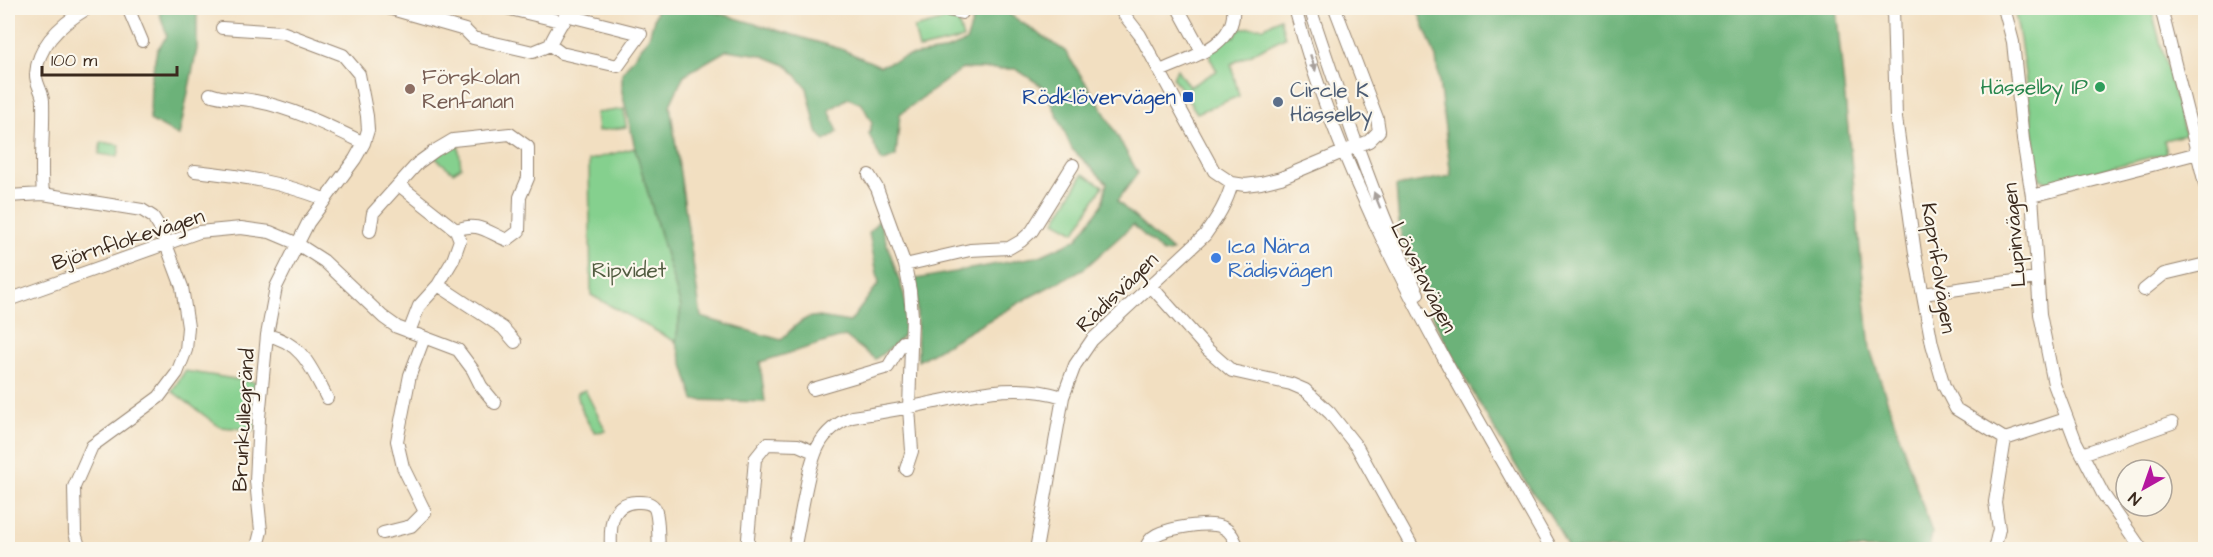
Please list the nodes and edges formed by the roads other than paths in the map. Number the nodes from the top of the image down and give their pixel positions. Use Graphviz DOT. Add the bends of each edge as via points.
graph roads {
  1 [pos="88,8"];
  2 [pos="128,8"];
  3 [pos="388,8"];
  4 [pos="506,8"];
  5 [pos="938,8"];
  6 [pos="1119,8"];
  7 [pos="1178,8"];
  8 [pos="1233,8"];
  9 [pos="1295,8"];
  10 [pos="1310,8"];
  11 [pos="1335,8"];
  12 [pos="1893,8"];
  13 [pos="2004,8"];
  14 [pos="2161,8"];
  15 [pos="962,13"];
  16 [pos="566,15"];
  17 [pos="222,28"];
  18 [pos="142,41"];
  19 [pos="550,45"];
  20 [pos="1202,52"];
  21 [pos="1160,71"];
  22 [pos="210,94"];
  23 [pos="364,143"];
  24 [pos="1358,146"];
  25 [pos="1343,152"];
  26 [pos="2201,152"];
  27 [pos="1073,165"];
  28 [pos="195,171"];
  29 [pos="869,175"];
  30 [pos="1233,183"];
  31 [pos="399,184"];
  32 [pos="2205,188"];
  33 [pos="43,194"];
  34 [pos="8,196"];
  35 [pos="2032,196"];
  36 [pos="324,199"];
  37 [pos="456,230"];
  38 [pos="370,231"];
  39 [pos="296,243"];
  40 [pos="166,244"];
  41 [pos="2205,264"];
  42 [pos="905,265"];
  43 [pos="2036,278"];
  44 [pos="438,285"];
  45 [pos="1150,285"];
  46 [pos="2144,290"];
  47 [pos="1923,294"];
  48 [pos="8,300"];
  49 [pos="409,332"];
  50 [pos="267,335"];
  51 [pos="424,338"];
  52 [pos="515,342"];
  53 [pos="911,343"];
  54 [pos="813,389"];
  55 [pos="1063,397"];
  56 [pos="327,398"];
  57 [pos="495,403"];
  58 [pos="909,408"];
  59 [pos="2066,419"];
  60 [pos="2172,423"];
  61 [pos="2005,439"];
  62 [pos="814,452"];
  63 [pos="2082,454"];
  64 [pos="906,469"];
  65 [pos="383,533"];
  66 [pos="258,543"];
  67 [pos="80,549"];
  68 [pos="611,549"];
  69 [pos="659,549"];
  70 [pos="747,549"];
  71 [pos="794,549"];
  72 [pos="1036,549"];
  73 [pos="1145,549"];
  74 [pos="1239,549"];
  75 [pos="1414,549"];
  76 [pos="1552,549"];
  77 [pos="1559,549"];
  78 [pos="1994,549"];
  79 [pos="2142,549"];
  1 -- 33 [label="street" via="60,27 39,57 36,77 43,98"];
  2 -- 18 [label="street"];
  3 -- 19 [label="street" via="465,30 473,38 523,50 533,52"];
  4 -- 16 [label="street"];
  5 -- 15 [label="street"];
  6 -- 21 [label="street"];
  7 -- 20 [label="street"];
  8 -- 20 [label="street" via="1228,33"];
  9 -- 25 [label="street, Lövstavägen, one-way"];
  10 -- 24 [label="street, Lövstavägen"];
  11 -- 24 [label="street" via="1377,118 1379,131"];
  12 -- 47 [label="street, Kaprifolvägen" via="1896,118"];
  13 -- 35 [label="street, Lupinvägen" via="2013,42"];
  14 -- 26 [label="street"];
  16 -- 19 [label="street"];
  16 -- 19 [label="street" via="641,34 618,66 561,53"];
  17 -- 23 [label="street" via="282,32 343,55 359,74 367,116"];
  20 -- 21 [label="street"];
  21 -- 30 [label="street" via="1208,163 1220,177"];
  22 -- 23 [label="street" via="279,107"];
  23 -- 36 [label="street, Brunkullegränd"];
  24 -- 25 [label="street"];
  77 -- 24 [label="street, Lövstavägen, one-way" via="1425,310 1398,253"];
  25 -- 30 [label="street" via="1281,178 1245,185"];
  25 -- 76 [label="street, Lövstavägen" via="1413,303"];
  26 -- 32 [label="street"];
  26 -- 35 [label="street"];
  27 -- 42 [label="street" via="1032,231 1021,241 1009,248 970,250"];
  28 -- 36 [label="street" via="249,177 294,187"];
  29 -- 42 [label="street"];
  30 -- 45 [label="street, Rädisvägen" via="1218,218 1205,235"];
  31 -- 37 [label="street"];
  31 -- 37 [label="street" via="418,163 453,140 510,134 528,147 528,178 520,197 519,231 507,240 468,225"];
  31 -- 38 [label="street" via="373,213"];
  33 -- 34 [label="street"];
  33 -- 40 [label="street" via="141,210 153,217"];
  35 -- 43 [label="street, Lupinvägen"];
  36 -- 39 [label="street, Brunkullegränd"];
  37 -- 44 [label="street" via="460,240"];
  39 -- 40 [label="street, Björnflokevägen" via="270,232 241,228 199,232"];
  39 -- 49 [label="street, Björnflokevägen" via="324,261 383,317"];
  39 -- 50 [label="street, Brunkullegränd" via="276,287"];
  40 -- 48 [label="street, Björnflokevägen"];
  40 -- 67 [label="street" via="182,286 188,327 186,350 177,373 159,397 92,446 74,487 75,533"];
  41 -- 46 [label="street" via="2164,274"];
  42 -- 53 [label="street" via="912,316"];
  43 -- 47 [label="street"];
  43 -- 59 [label="street, Lupinvägen" via="2054,384"];
  44 -- 49 [label="street" via="419,306"];
  44 -- 52 [label="street" via="503,328"];
  45 -- 55 [label="street, Rädisvägen" via="1092,340 1075,365"];
  45 -- 75 [label="street" via="1232,371 1305,390 1330,413 1357,447"];
  47 -- 61 [label="street, Kaprifolvägen" via="1944,386 1956,409"];
  49 -- 51 [label="street, Björnflokevägen"];
  50 -- 56 [label="street, Brunkullegränd" via="294,346 306,358"];
  50 -- 66 [label="street, Brunkullegränd" via="256,481 261,531"];
  51 -- 57 [label="street, Björnflokevägen" via="458,350"];
  51 -- 65 [label="street" via="410,375 397,441 403,467 425,512 411,526"];
  53 -- 54 [label="street" via="903,342 888,367"];
  53 -- 58 [label="street"];
  55 -- 58 [label="street" via="1003,389"];
  55 -- 72 [label="street, Rädisvägen"];
  58 -- 62 [label="street" via="841,422"];
  58 -- 64 [label="street" via="912,451"];
  59 -- 61 [label="street"];
  59 -- 63 [label="street, Lupinvägen"];
  60 -- 63 [label="street"];
  61 -- 78 [label="street" via="1995,502 1999,529"];
  62 -- 70 [label="street" via="798,445 767,444 757,454"];
  62 -- 71 [label="street"];
  63 -- 79 [label="street, Lupinvägen" via="2103,494"];
  68 -- 69 [label="street" via="612,518 624,504 646,502 656,512"];
  73 -- 74 [label="street" via="1155,535 1212,524 1232,534"];
}
